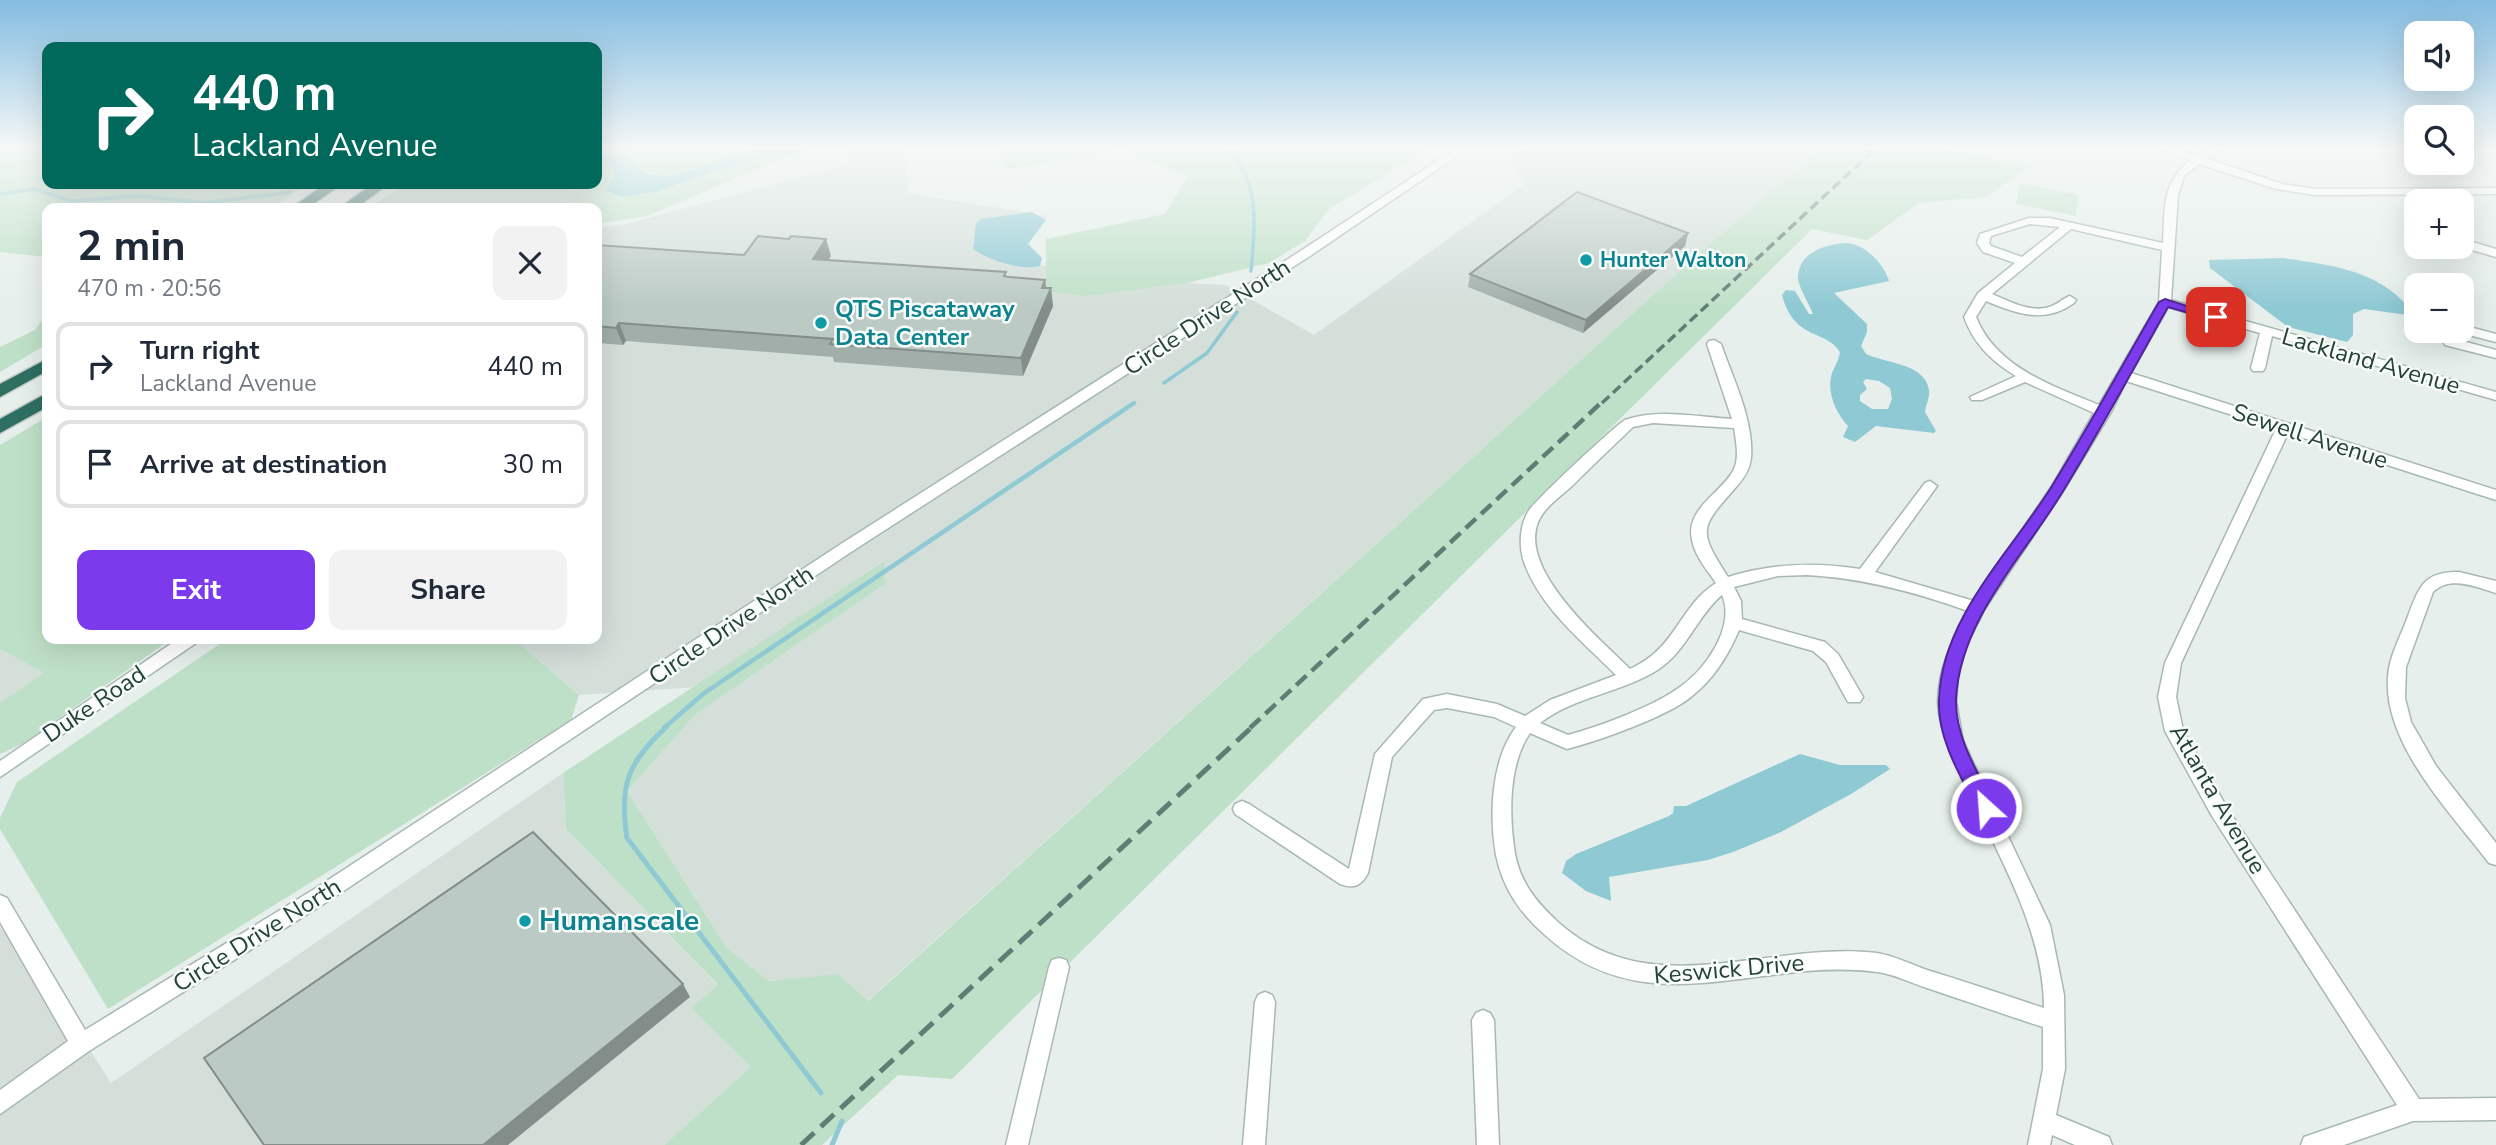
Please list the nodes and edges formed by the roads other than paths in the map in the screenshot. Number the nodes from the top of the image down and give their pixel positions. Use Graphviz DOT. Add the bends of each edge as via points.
graph roads {
  1 [pos="1384,201"];
  2 [pos="2173,201"];
  3 [pos="2069,225"];
  4 [pos="2474,246"];
  5 [pos="2169,248"];
  6 [pos="2496,253"];
  7 [pos="2022,262"];
  8 [pos="1983,295"];
  9 [pos="2070,300"];
  10 [pos="2165,302"];
  11 [pos="2267,331"];
  12 [pos="2474,332"];
  13 [pos="2496,338"];
  14 [pos="2454,343"];
  15 [pos="1714,344"];
  16 [pos="2496,354"];
  17 [pos="42,367"];
  18 [pos="2258,369"];
  19 [pos="2125,376"];
  20 [pos="2026,377"];
  21 [pos="0,392"];
  22 [pos="2496,396"];
  23 [pos="1977,397"];
  24 [pos="42,402"];
  25 [pos="2104,412"];
  26 [pos="1740,424"];
  27 [pos="0,428"];
  28 [pos="2283,429"];
  29 [pos="1930,486"];
  30 [pos="2496,495"];
  31 [pos="1864,575"];
  32 [pos="1726,582"];
  33 [pos="2496,587"];
  34 [pos="1977,608"];
  35 [pos="1732,622"];
  36 [pos="183,644"];
  37 [pos="1629,677"];
  38 [pos="1854,697"];
  39 [pos="1527,723"];
  40 [pos="0,770"];
  41 [pos="1242,809"];
  42 [pos="2496,857"];
  43 [pos="0,904"];
  44 [pos="1059,967"];
  45 [pos="1265,1002"];
  46 [pos="1483,1020"];
  47 [pos="2054,1021"];
  48 [pos="81,1044"];
  49 [pos="0,1103"];
  50 [pos="2496,1109"];
  51 [pos="2413,1110"];
  52 [pos="2043,1119"];
  53 [pos="1017,1145"];
  54 [pos="1254,1145"];
  55 [pos="1488,1145"];
  56 [pos="2039,1145"];
  57 [pos="2101,1145"];
  58 [pos="2312,1145"];
  1 -- 48 [label="street, Circle Drive North" via="846,548 323,894"];
  2 -- 5 [label="street"];
  3 -- 5 [label="street"];
  3 -- 7 [label="street"];
  3 -- 7 [label="street" via="2029,221 1986,234 1983,243 1987,249"];
  4 -- 6 [label="street"];
  5 -- 10 [label="street"];
  7 -- 8 [label="street"];
  8 -- 9 [label="street" via="2036,314 2059,310"];
  8 -- 20 [label="street" via="1970,317 1973,332"];
  10 -- 11 [label="street, Lackland Avenue"];
  10 -- 19 [label="street"];
  11 -- 18 [label="street"];
  11 -- 22 [label="street, Lackland Avenue"];
  12 -- 13 [label="street"];
  14 -- 16 [label="street"];
  15 -- 26 [label="street"];
  17 -- 21 [label="highway"];
  19 -- 25 [label="street"];
  19 -- 28 [label="street, Sewell Avenue"];
  20 -- 23 [label="street"];
  20 -- 25 [label="street"];
  24 -- 27 [label="highway"];
  25 -- 34 [label="street"];
  26 -- 32 [label="street" via="1745,460 1741,471 1699,529 1701,549"];
  26 -- 37 [label="street" via="1653,419 1628,424 1535,512 1528,524 1527,552 1537,578"];
  28 -- 30 [label="street, Sewell Avenue"];
  28 -- 51 [label="street, Atlanta Avenue" via="2173,663 2167,697 2174,731 2220,811"];
  29 -- 31 [label="street"];
  31 -- 32 [label="street" via="1780,571"];
  31 -- 34 [label="street"];
  32 -- 35 [label="street" via="1735,615"];
  32 -- 37 [label="street" via="1710,593 1669,650"];
  33 -- 42 [label="street" via="2460,578 2440,579 2427,588 2396,675 2396,708 2434,775"];
  34 -- 47 [label="street" via="1950,673 1947,702 1954,741 2040,925 2054,995"];
  35 -- 38 [label="street" via="1819,646 1832,658"];
  35 -- 39 [label="street" via="1717,659 1684,694 1576,741 1561,740"];
  36 -- 40 [label="street, Duke Road"];
  37 -- 39 [label="street"];
  39 -- 41 [label="street" via="1497,711 1447,701 1420,711 1384,754 1358,873 1353,878"];
  39 -- 47 [label="street, Keswick Drive" via="1512,753 1505,785 1501,825 1505,856 1516,887 1571,945 1643,976 1691,976 1838,960 1880,963"];
  43 -- 48 [label="street"];
  44 -- 53 [label="street"];
  45 -- 54 [label="street"];
  46 -- 55 [label="street"];
  47 -- 52 [label="street" via="2054,1069"];
  48 -- 49 [label="street, Circle Drive North"];
  50 -- 51 [label="street"];
  51 -- 58 [label="street"];
  52 -- 56 [label="street"];
  52 -- 57 [label="street"];
}
